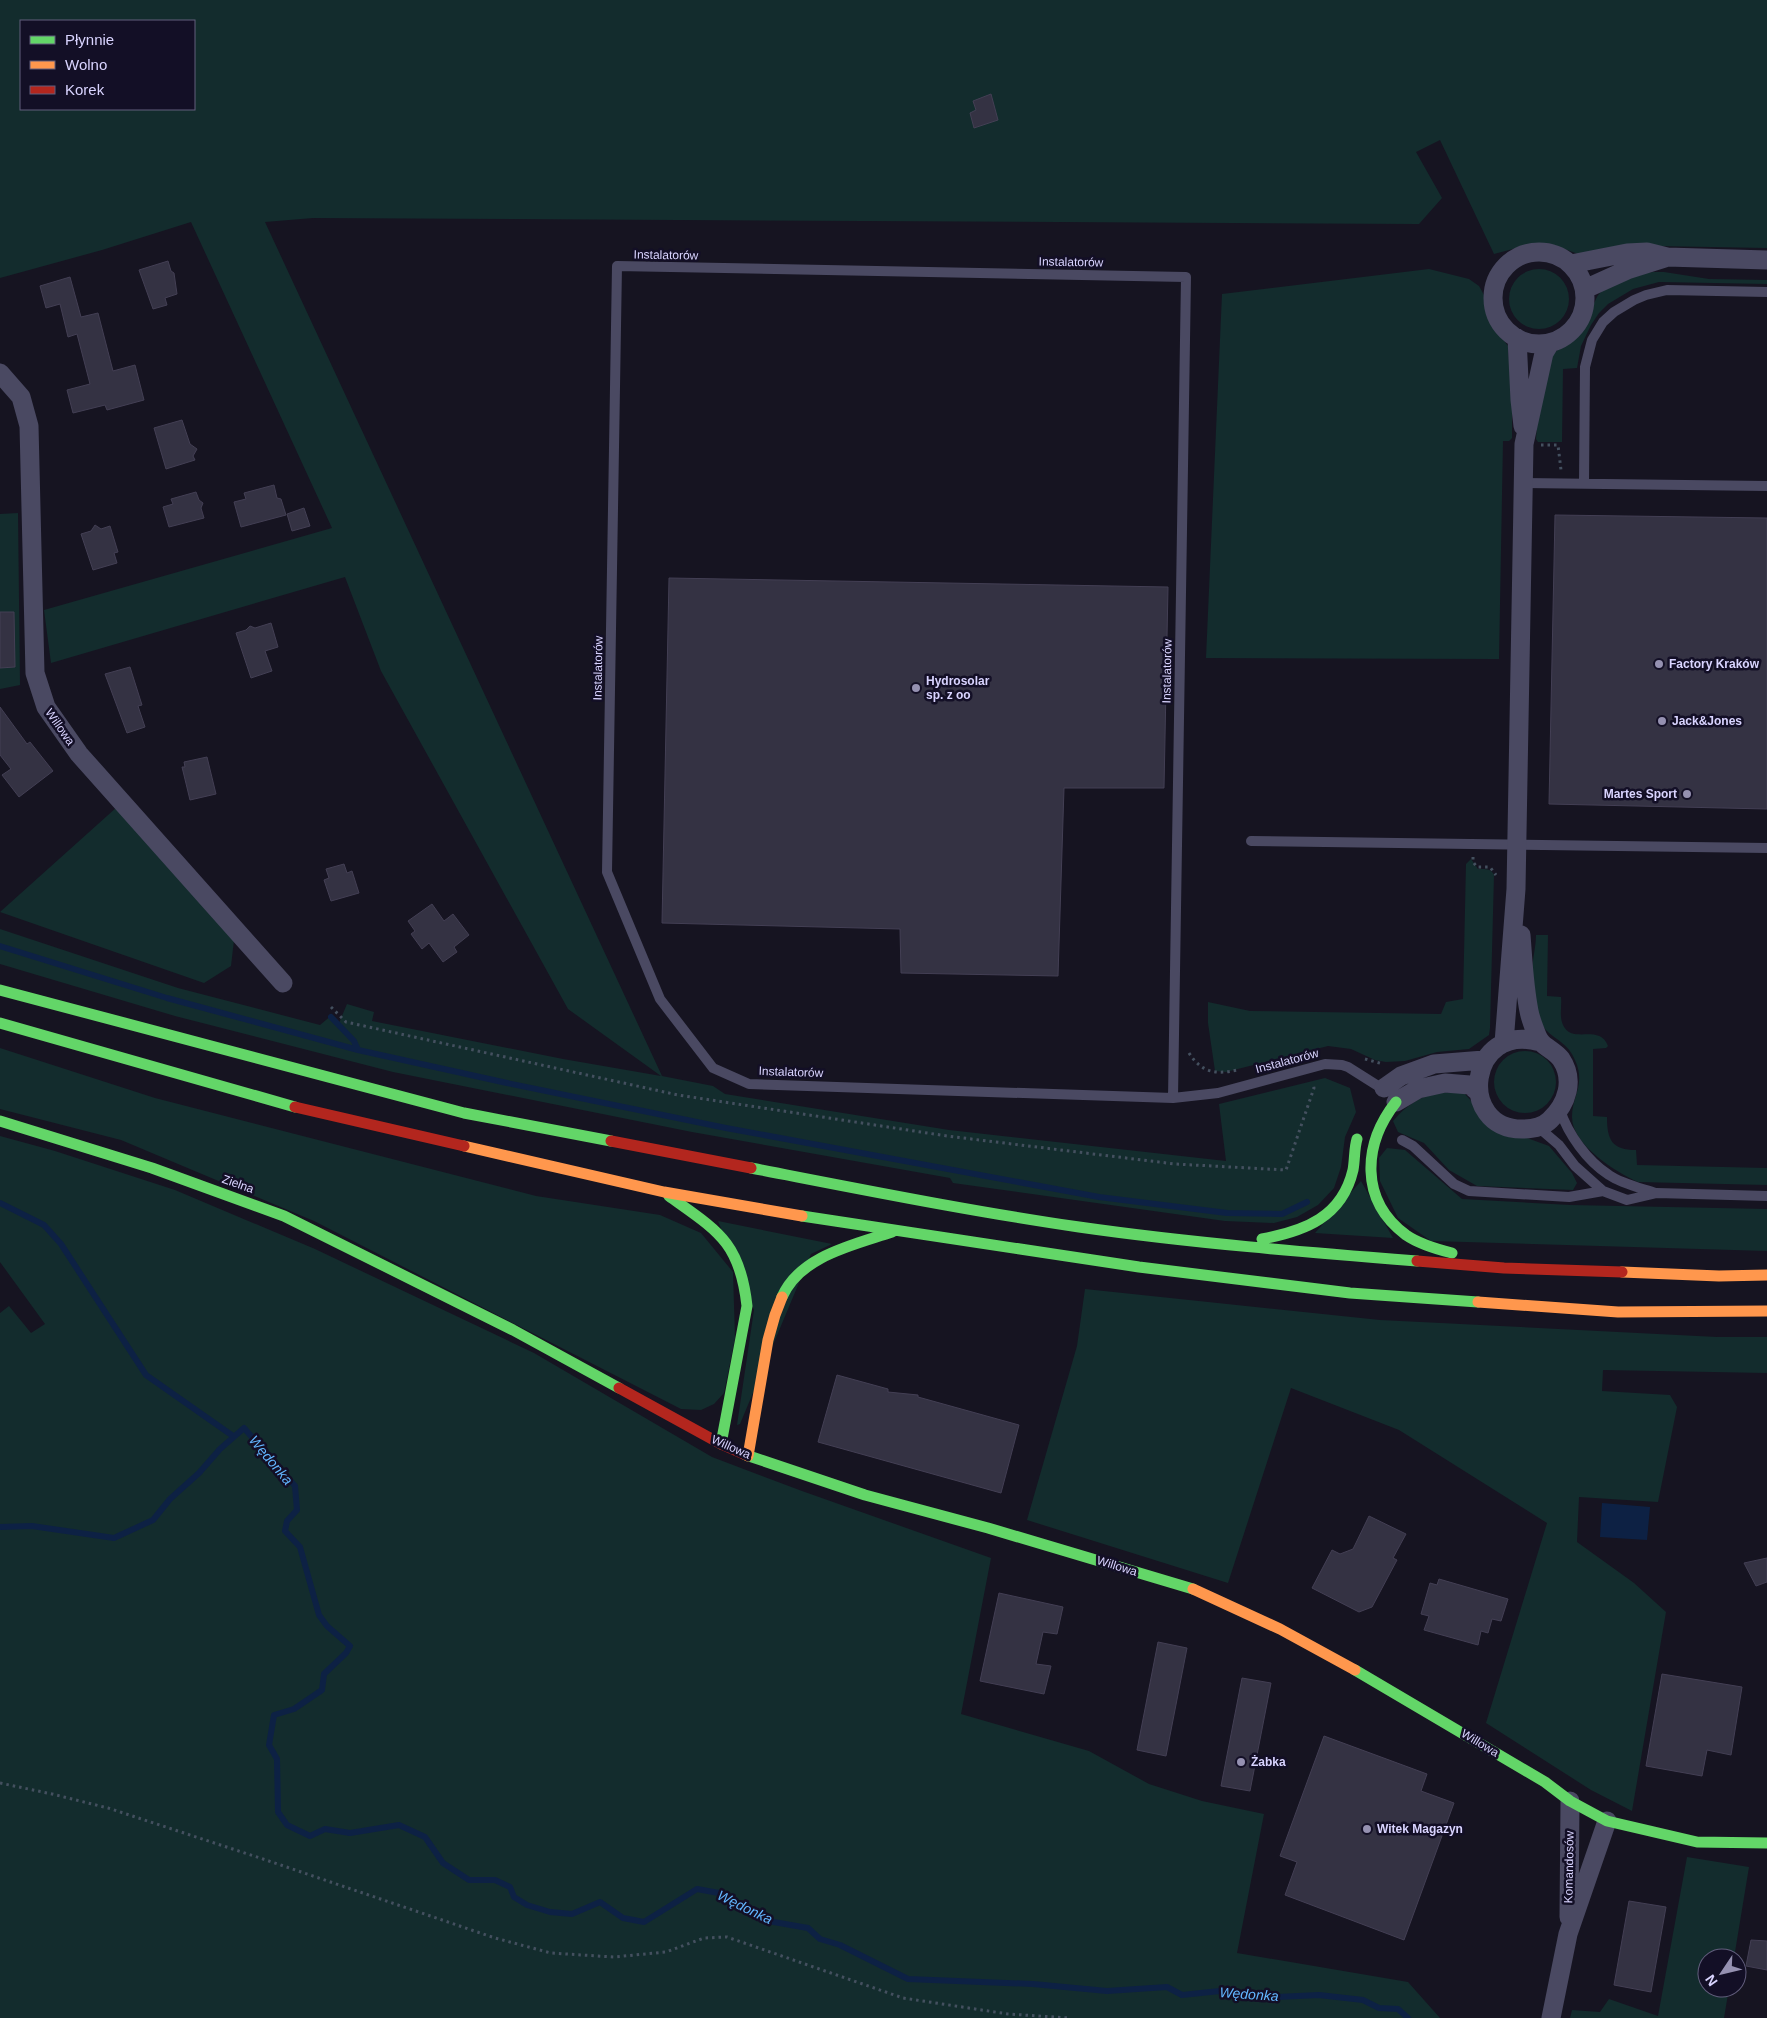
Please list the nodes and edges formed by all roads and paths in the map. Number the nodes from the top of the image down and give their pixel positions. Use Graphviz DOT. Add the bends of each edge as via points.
graph roads {
  1 [pos="1667,258"];
  2 [pos="1767,260"];
  3 [pos="1571,264"];
  4 [pos="1585,289"];
  5 [pos="1767,292"];
  6 [pos="1517,338"];
  7 [pos="1550,343"];
  8 [pos="0,373"];
  9 [pos="1529,440"];
  10 [pos="1561,474"];
  11 [pos="1522,483"];
  12 [pos="1584,483"];
  13 [pos="1767,486"];
  14 [pos="1251,841"];
  15 [pos="1516,844"];
  16 [pos="1767,848"];
  17 [pos="1473,856"];
  18 [pos="1496,885"];
  19 [pos="1516,889"];
  20 [pos="283,983"];
  21 [pos="0,990"];
  22 [pos="331,1007"];
  23 [pos="0,1023"];
  24 [pos="1540,1042"];
  25 [pos="1504,1043"];
  26 [pos="1187,1050"];
  27 [pos="1363,1058"];
  28 [pos="1484,1060"];
  29 [pos="1387,1065"];
  30 [pos="1243,1069"];
  31 [pos="1312,1080"];
  32 [pos="1380,1093"];
  33 [pos="1479,1093"];
  34 [pos="1173,1098"];
  35 [pos="1396,1102"];
  36 [pos="1560,1110"];
  37 [pos="0,1121"];
  38 [pos="1538,1127"];
  39 [pos="1360,1128"];
  40 [pos="1402,1140"];
  41 [pos="1603,1191"];
  42 [pos="664,1192"];
  43 [pos="1657,1193"];
  44 [pos="1767,1196"];
  45 [pos="896,1231"];
  46 [pos="1224,1245"];
  47 [pos="1504,1268"];
  48 [pos="1767,1275"];
  49 [pos="456,1301"];
  50 [pos="1767,1311"];
  51 [pos="721,1444"];
  52 [pos="748,1456"];
  53 [pos="0,1783"];
  54 [pos="1570,1801"];
  55 [pos="1607,1821"];
  56 [pos="1767,1843"];
  57 [pos="1568,1934"];
  58 [pos="1070,2018"];
  59 [pos="1551,2018"];
  1 -- 2 [label="street"];
  1 -- 3 [label="street" via="1647,252 1627,253"];
  1 -- 4 [label="street" via="1628,270"];
  3 -- 4 [label="street"];
  3 -- 6 [label="street" via="1559,255 1545,251 1524,254 1505,266 1498,277 1493,304 1506,330"];
  4 -- 7 [label="street" via="1582,317 1564,338"];
  5 -- 12 [label="lane" via="1666,290 1634,300 1603,322 1592,340 1585,367"];
  6 -- 7 [label="street" via="1539,344"];
  6 -- 9 [label="street" via="1520,400"];
  7 -- 9 [label="street" via="1544,353"];
  8 -- 20 [label="street, Willowa" via="21,397 29,426 35,673 46,707 80,754"];
  9 -- 10 [label="path" via="1558,445"];
  9 -- 11 [label="street"];
  11 -- 12 [label="lane"];
  11 -- 15 [label="street"];
  12 -- 13 [label="lane"];
  14 -- 15 [label="lane"];
  15 -- 16 [label="lane"];
  15 -- 19 [label="street"];
  17 -- 18 [label="path" via="1477,867 1494,870"];
  19 -- 24 [label="street" via="1529,1011"];
  19 -- 25 [label="street"];
  21 -- 46 [label="main road" via="464,1113 926,1202 1079,1227"];
  22 -- 31 [label="path" via="346,1022 678,1095 947,1136 1175,1164 1286,1170 1314,1088"];
  23 -- 42 [label="main road" via="314,1112"];
  24 -- 25 [label="street" via="1530,1039"];
  24 -- 36 [label="street" via="1551,1048 1567,1071 1567,1097"];
  25 -- 28 [label="street"];
  26 -- 30 [label="path" via="1195,1063 1211,1072"];
  27 -- 29 [label="path"];
  28 -- 32 [label="street" via="1434,1064 1401,1076"];
  28 -- 33 [label="street"];
  32 -- 34 [label="lane, Instalatorów" via="1348,1067 1325,1064 1218,1092"];
  32 -- 35 [label="lane, Instalatorów"];
  33 -- 35 [label="street" via="1470,1085 1445,1083 1418,1089"];
  33 -- 38 [label="street" via="1484,1108 1498,1122 1517,1129"];
  34 -- 34 [label="lane, Instalatorów" via="1186,277 617,266 607,872 660,999 713,1068 749,1084"];
  35 -- 47 [label="main road" via="1379,1125 1370,1156 1370,1173 1378,1204 1404,1234 1428,1247"];
  36 -- 38 [label="street"];
  36 -- 43 [label="lane" via="1587,1156 1609,1176"];
  37 -- 49 [label="main road, Zielna" via="152,1168 284,1216"];
  38 -- 41 [label="lane"];
  39 -- 46 [label="main road" via="1344,1195 1326,1218 1291,1234"];
  40 -- 41 [label="lane" via="1413,1146 1454,1184 1469,1191 1569,1197"];
  41 -- 43 [label="lane" via="1627,1200"];
  42 -- 45 [label="main road"];
  42 -- 51 [label="main road" via="726,1241 738,1258 746,1286 747,1306"];
  43 -- 44 [label="lane"];
  45 -- 50 [label="main road" via="1350,1294 1618,1312"];
  45 -- 52 [label="main road" via="828,1255 790,1281 769,1335"];
  46 -- 47 [label="main road"];
  47 -- 48 [label="main road"];
  49 -- 51 [label="main road, Willowa"];
  51 -- 52 [label="main road, Willowa"];
  52 -- 54 [label="main road, Willowa" via="865,1495 1194,1589 1383,1685 1545,1782"];
  53 -- 58 [label="path" via="108,1808 495,1938 551,1953 614,1957 666,1952 704,1938 727,1937 903,1998 1008,2014"];
  54 -- 55 [label="main road, Willowa"];
  54 -- 57 [label="street, Komandosów"];
  55 -- 56 [label="main road, Willowa" via="1697,1842"];
  55 -- 57 [label="street, Komandosów"];
  57 -- 59 [label="street, Komandosów"];
}
